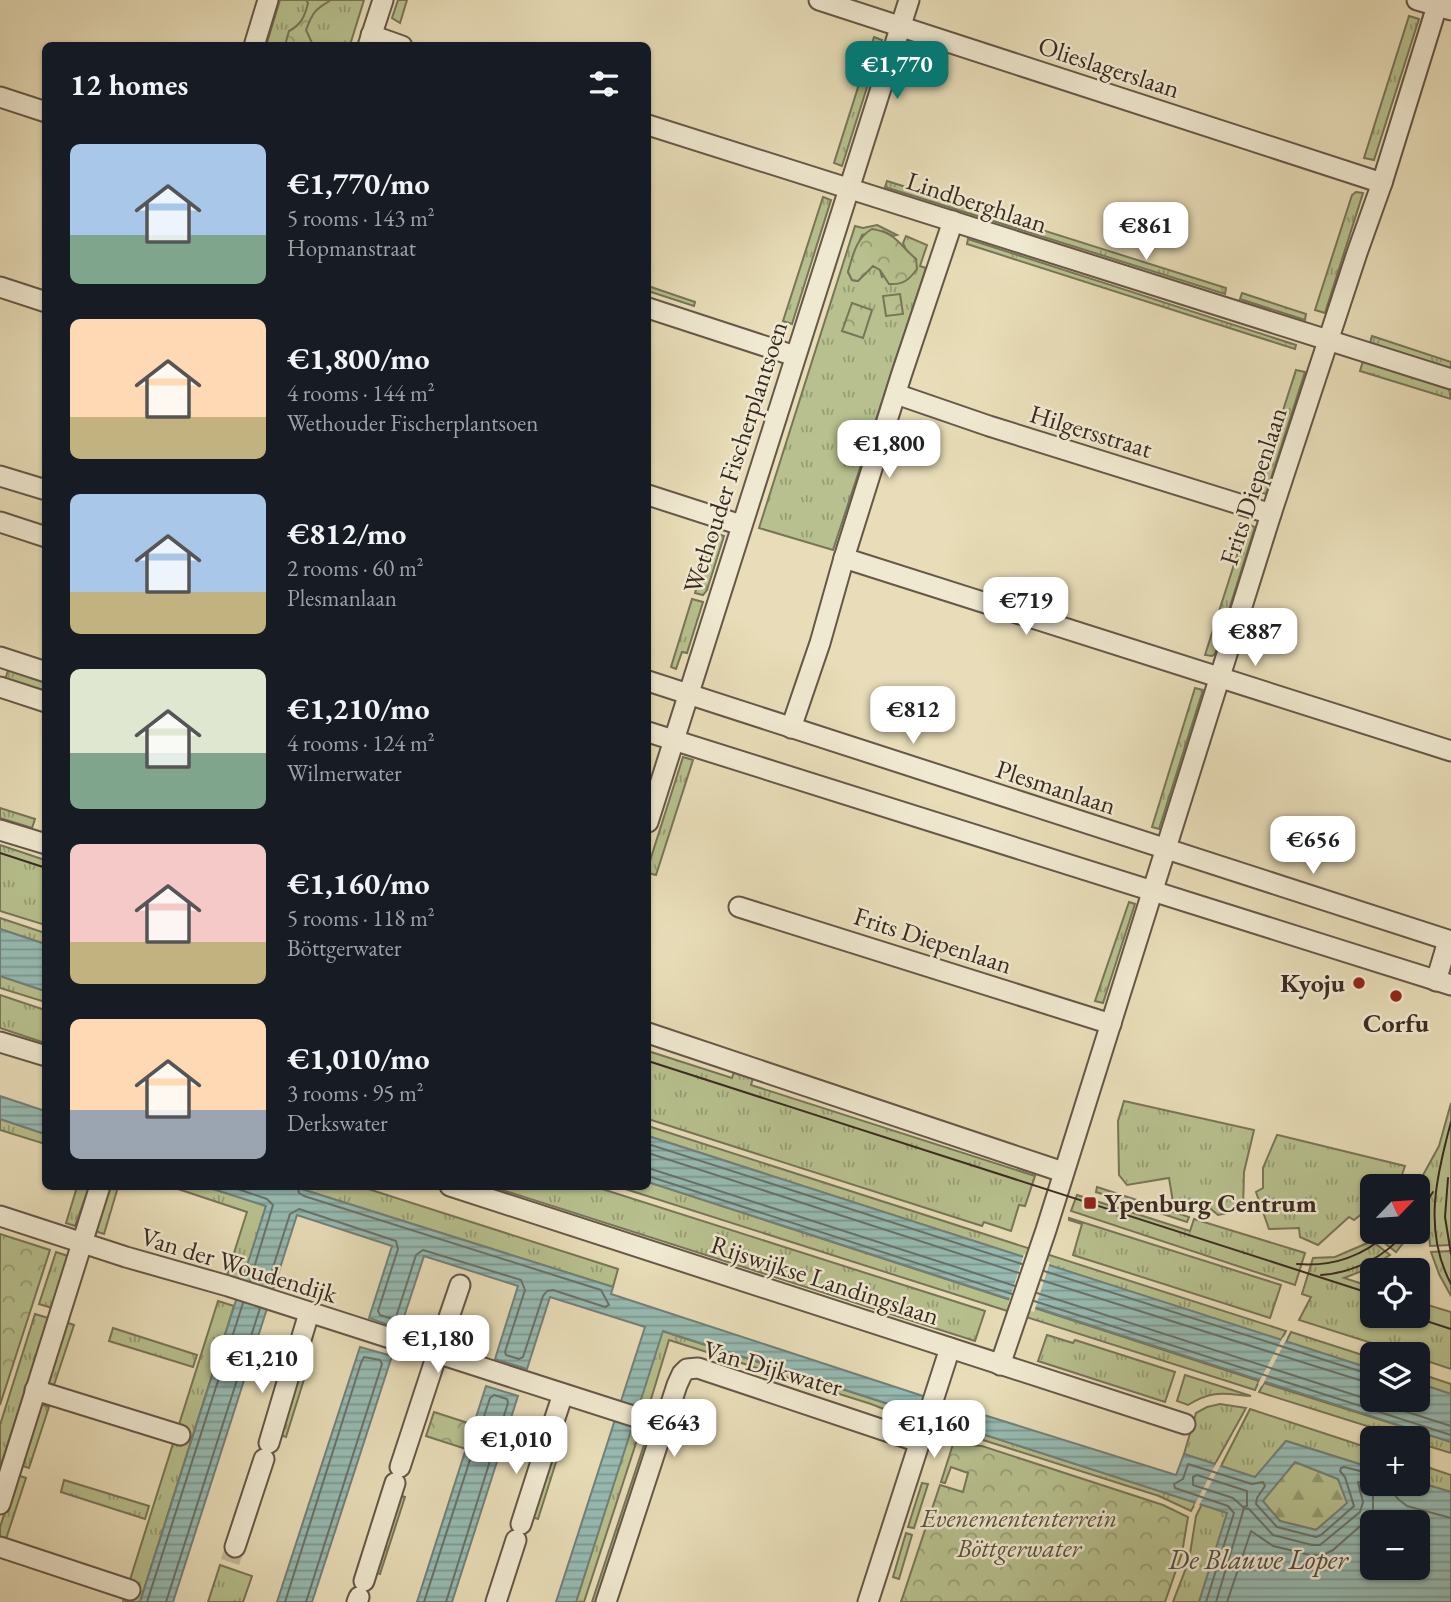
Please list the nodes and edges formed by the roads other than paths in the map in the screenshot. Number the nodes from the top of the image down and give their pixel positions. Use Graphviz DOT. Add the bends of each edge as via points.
graph roads {
  1 [pos="268,0"];
  2 [pos="383,0"];
  3 [pos="819,0"];
  4 [pos="909,0"];
  5 [pos="1418,0"];
  6 [pos="1444,8"];
  7 [pos="900,25"];
  8 [pos="370,41"];
  9 [pos="255,42"];
  10 [pos="0,97"];
  11 [pos="42,110"];
  12 [pos="651,126"];
  13 [pos="1382,183"];
  14 [pos="848,189"];
  15 [pos="953,221"];
  16 [pos="0,287"];
  17 [pos="42,301"];
  18 [pos="651,309"];
  19 [pos="1329,339"];
  20 [pos="795,356"];
  21 [pos="1451,379"];
  22 [pos="896,394"];
  23 [pos="0,476"];
  24 [pos="42,489"];
  25 [pos="651,496"];
  26 [pos="1271,514"];
  27 [pos="0,522"];
  28 [pos="741,525"];
  29 [pos="42,536"];
  30 [pos="844,558"];
  31 [pos="0,657"];
  32 [pos="42,670"];
  33 [pos="1220,678"];
  34 [pos="651,682"];
  35 [pos="0,687"];
  36 [pos="688,693"];
  37 [pos="42,701"];
  38 [pos="791,728"];
  39 [pos="651,733"];
  40 [pos="673,741"];
  41 [pos="1451,751"];
  42 [pos="651,812"];
  43 [pos="0,830"];
  44 [pos="42,843"];
  45 [pos="1167,851"];
  46 [pos="1154,890"];
  47 [pos="739,907"];
  48 [pos="1450,941"];
  49 [pos="1443,983"];
  50 [pos="1111,1024"];
  51 [pos="651,1034"];
  52 [pos="0,1042"];
  53 [pos="42,1055"];
  54 [pos="1063,1172"];
  55 [pos="99,1190"];
  56 [pos="462,1190"];
  57 [pos="0,1216"];
  58 [pos="82,1242"];
  59 [pos="460,1285"];
  60 [pos="309,1313"];
  61 [pos="441,1340"];
  62 [pos="950,1348"];
  63 [pos="1000,1365"];
  64 [pos="35,1390"];
  65 [pos="563,1394"];
  66 [pos="1185,1424"];
  67 [pos="664,1426"];
  68 [pos="180,1435"];
  69 [pos="919,1442"];
  70 [pos="0,1504"];
  71 [pos="235,1546"];
  72 [pos="0,1547"];
  73 [pos="130,1590"];
  74 [pos="360,1593"];
  75 [pos="496,1602"];
  76 [pos="606,1602"];
  77 [pos="868,1602"];
  1 -- 9 [label="street"];
  2 -- 8 [label="street"];
  3 -- 7 [label="street, Olieslagerslaan"];
  4 -- 7 [label="street, Wethouder Fischerplantsoen"];
  5 -- 6 [label="street"];
  6 -- 13 [label="street, Frits Diepenlaan"];
  7 -- 13 [label="street, Olieslagerslaan"];
  7 -- 14 [label="street, Wethouder Fischerplantsoen"];
  10 -- 11 [label="street"];
  12 -- 14 [label="street, Lindberghlaan"];
  13 -- 19 [label="street, Frits Diepenlaan"];
  14 -- 15 [label="street, Lindberghlaan"];
  14 -- 20 [label="street, Wethouder Fischerplantsoen"];
  15 -- 19 [label="street, Lindberghlaan"];
  15 -- 22 [label="street"];
  16 -- 17 [label="street"];
  18 -- 20 [label="street"];
  19 -- 21 [label="street, Lindberghlaan"];
  19 -- 26 [label="street, Frits Diepenlaan"];
  20 -- 28 [label="street, Wethouder Fischerplantsoen"];
  22 -- 26 [label="street, Hilgersstraat"];
  22 -- 30 [label="street"];
  23 -- 24 [label="street"];
  25 -- 28 [label="street"];
  26 -- 33 [label="street, Frits Diepenlaan"];
  27 -- 29 [label="street"];
  28 -- 36 [label="street, Wethouder Fischerplantsoen"];
  30 -- 33 [label="street"];
  30 -- 38 [label="street"];
  31 -- 32 [label="street"];
  33 -- 41 [label="street"];
  33 -- 45 [label="street, Frits Diepenlaan"];
  34 -- 36 [label="street, Plesmanlaan"];
  35 -- 37 [label="street"];
  36 -- 38 [label="street, Plesmanlaan"];
  36 -- 40 [label="street, Wethouder Fischerplantsoen"];
  38 -- 45 [label="street, Plesmanlaan"];
  39 -- 40 [label="street, Plesmanlaan"];
  40 -- 42 [label="street, Wethouder Fischerplantsoen"];
  40 -- 46 [label="street, Plesmanlaan"];
  43 -- 44 [label="street"];
  45 -- 46 [label="street, Frits Diepenlaan"];
  45 -- 48 [label="street, Plesmanlaan"];
  46 -- 49 [label="street, Plesmanlaan"];
  46 -- 50 [label="street, Frits Diepenlaan"];
  47 -- 50 [label="street, Frits Diepenlaan"];
  48 -- 49 [label="street, Plesmanlaan"];
  50 -- 54 [label="street, Frits Diepenlaan"];
  51 -- 54 [label="street"];
  52 -- 53 [label="street"];
  54 -- 63 [label="street, Frits Diepenlaan"];
  55 -- 58 [label="street"];
  56 -- 62 [label="street, Rijswijkse Landingslaan"];
  57 -- 58 [label="street, Van der Woudendijk"];
  58 -- 60 [label="street, Van der Woudendijk"];
  58 -- 64 [label="street"];
  59 -- 61 [label="street"];
  60 -- 61 [label="street, Van der Woudendijk"];
  60 -- 71 [label="street"];
  61 -- 65 [label="street, Van der Woudendijk"];
  61 -- 74 [label="street"];
  62 -- 63 [label="street, Rijswijkse Landingslaan"];
  62 -- 69 [label="street"];
  63 -- 66 [label="street, Rijswijkse Landingslaan"];
  64 -- 68 [label="street"];
  64 -- 70 [label="street"];
  65 -- 67 [label="street, Van der Woudendijk"];
  65 -- 75 [label="street"];
  67 -- 69 [label="street, Van Dijkwater" via="681,1376 691,1367"];
  67 -- 76 [label="street, Van Dijkwater"];
  69 -- 77 [label="street"];
  72 -- 73 [label="street"];
}
